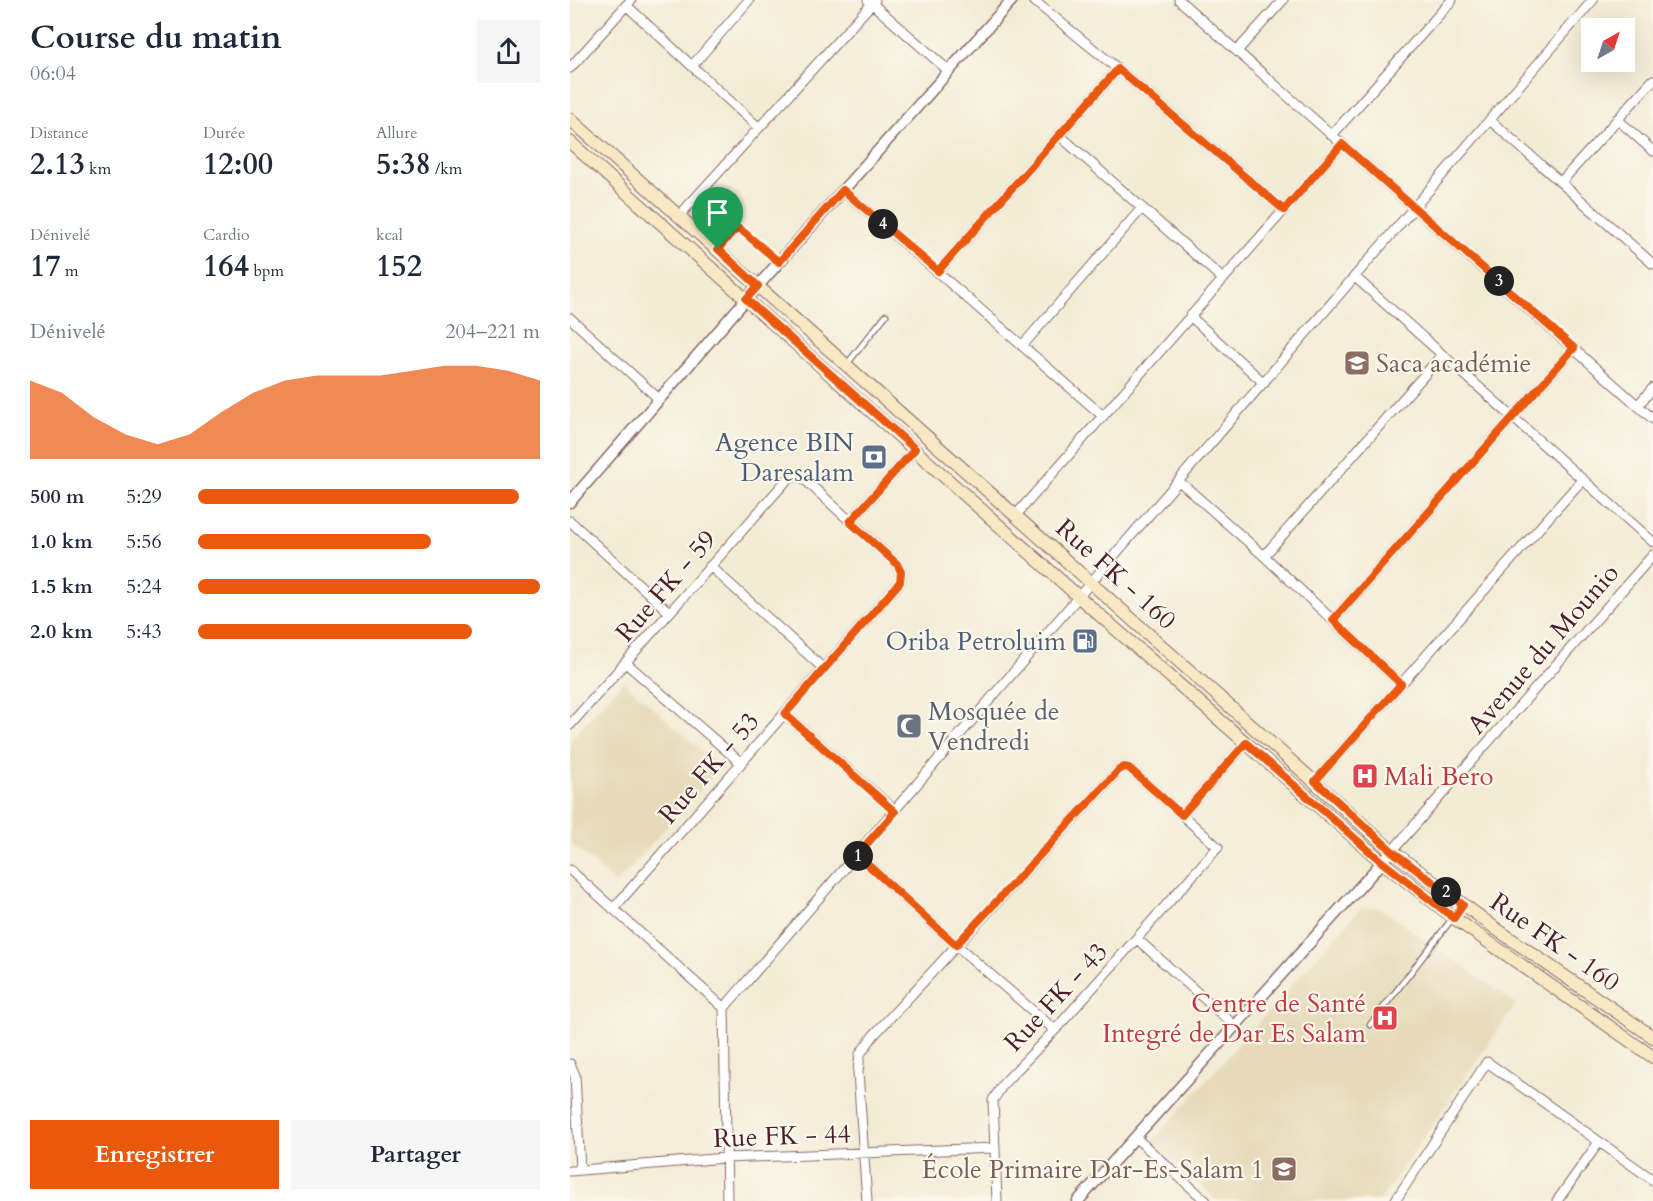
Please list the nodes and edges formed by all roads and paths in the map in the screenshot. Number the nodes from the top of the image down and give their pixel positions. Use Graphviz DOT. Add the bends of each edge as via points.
graph roads {
  1 [pos="749,0"];
  2 [pos="1012,0"];
  3 [pos="1033,0"];
  4 [pos="1179,0"];
  5 [pos="1283,0"];
  6 [pos="1452,0"];
  7 [pos="1593,0"];
  8 [pos="872,1"];
  9 [pos="629,3"];
  10 [pos="1236,51"];
  11 [pos="692,66"];
  12 [pos="570,68"];
  13 [pos="1118,69"];
  14 [pos="949,71"];
  15 [pos="1653,80"];
  16 [pos="570,119"];
  17 [pos="1617,119"];
  18 [pos="1490,120"];
  19 [pos="759,128"];
  20 [pos="1059,135"];
  21 [pos="1332,135"];
  22 [pos="1342,144"];
  23 [pos="571,146"];
  24 [pos="1653,151"];
  25 [pos="1561,182"];
  26 [pos="843,190"];
  27 [pos="1415,207"];
  28 [pos="1143,208"];
  29 [pos="1284,210"];
  30 [pos="678,216"];
  31 [pos="718,249"];
  32 [pos="779,262"];
  33 [pos="1653,264"];
  34 [pos="938,271"];
  35 [pos="1355,277"];
  36 [pos="1223,279"];
  37 [pos="758,286"];
  38 [pos="746,299"];
  39 [pos="886,315"];
  40 [pos="1190,316"];
  41 [pos="570,318"];
  42 [pos="1022,345"];
  43 [pos="1574,348"];
  44 [pos="1442,355"];
  45 [pos="846,365"];
  46 [pos="1264,383"];
  47 [pos="1653,387"];
  48 [pos="659,399"];
  49 [pos="1638,405"];
  50 [pos="1102,416"];
  51 [pos="1513,418"];
  52 [pos="1653,419"];
  53 [pos="915,449"];
  54 [pos="794,476"];
  55 [pos="1582,480"];
  56 [pos="1179,481"];
  57 [pos="570,502"];
  58 [pos="1016,515"];
  59 [pos="570,521"];
  60 [pos="850,522"];
  61 [pos="1653,542"];
  62 [pos="1264,555"];
  63 [pos="1653,555"];
  64 [pos="710,566"];
  65 [pos="1091,582"];
  66 [pos="1079,597"];
  67 [pos="669,612"];
  68 [pos="1333,620"];
  69 [pos="626,663"];
  70 [pos="824,669"];
  71 [pos="1401,684"];
  72 [pos="785,714"];
  73 [pos="570,725"];
  74 [pos="1246,743"];
  75 [pos="741,763"];
  76 [pos="1315,781"];
  77 [pos="895,812"];
  78 [pos="1182,815"];
  79 [pos="1392,851"];
  80 [pos="857,855"];
  81 [pos="1382,862"];
  82 [pos="570,870"];
  83 [pos="1464,902"];
  84 [pos="613,909"];
  85 [pos="1454,918"];
  86 [pos="1137,939"];
  87 [pos="956,945"];
  88 [pos="724,1008"];
  89 [pos="1234,1025"];
  90 [pos="1370,1025"];
  91 [pos="1055,1030"];
  92 [pos="1653,1037"];
  93 [pos="1653,1057"];
  94 [pos="570,1064"];
  95 [pos="1136,1138"];
  96 [pos="1599,1142"];
  97 [pos="995,1148"];
  98 [pos="864,1153"];
  99 [pos="726,1158"];
  100 [pos="575,1171"];
  101 [pos="1653,1180"];
  102 [pos="727,1201"];
  103 [pos="867,1201"];
  104 [pos="997,1201"];
  105 [pos="1078,1201"];
  106 [pos="1206,1201"];
  107 [pos="1395,1201"];
  108 [pos="1557,1201"];
  1 -- 11 [label="street"];
  2 -- 14 [label="street"];
  3 -- 13 [label="street"];
  4 -- 10 [label="street"];
  5 -- 10 [label="street"];
  6 -- 21 [label="street"];
  7 -- 18 [label="street"];
  8 -- 14 [label="street"];
  8 -- 19 [label="street"];
  9 -- 11 [label="street"];
  9 -- 12 [label="street"];
  10 -- 21 [label="street"];
  11 -- 19 [label="street"];
  13 -- 20 [label="street"];
  13 -- 29 [label="street"];
  14 -- 26 [label="street"];
  15 -- 17 [label="street"];
  16 -- 30 [label="main road, Rue FK - 160"];
  17 -- 24 [label="street"];
  17 -- 25 [label="street"];
  18 -- 25 [label="street"];
  18 -- 27 [label="street"];
  19 -- 30 [label="street"];
  20 -- 28 [label="street"];
  20 -- 34 [label="street"];
  21 -- 22 [label="street"];
  22 -- 27 [label="street"];
  22 -- 29 [label="street"];
  23 -- 38 [label="main road, Rue FK - 160"];
  25 -- 33 [label="street"];
  26 -- 32 [label="street"];
  26 -- 34 [label="street"];
  27 -- 35 [label="street"];
  27 -- 43 [label="street"];
  28 -- 36 [label="street"];
  28 -- 42 [label="street"];
  29 -- 36 [label="street"];
  30 -- 31 [label="main road, Rue FK - 160"];
  31 -- 32 [label="lane" via="732,232 740,229"];
  31 -- 37 [label="main road, Rue FK - 160"];
  32 -- 37 [label="street"];
  34 -- 42 [label="street"];
  35 -- 44 [label="street"];
  35 -- 46 [label="street"];
  36 -- 40 [label="street"];
  37 -- 38 [label="street"];
  37 -- 45 [label="main road, Rue FK - 160"];
  38 -- 48 [label="street"];
  38 -- 53 [label="main road, Rue FK - 160"];
  39 -- 45 [label="lane"];
  40 -- 46 [label="street"];
  40 -- 50 [label="street"];
  41 -- 48 [label="street"];
  42 -- 50 [label="street"];
  43 -- 49 [label="street"];
  43 -- 51 [label="street"];
  44 -- 51 [label="street"];
  44 -- 62 [label="street"];
  45 -- 58 [label="main road, Rue FK - 160"];
  46 -- 56 [label="street"];
  47 -- 49 [label="street"];
  48 -- 57 [label="street"];
  49 -- 52 [label="street"];
  50 -- 58 [label="street"];
  51 -- 55 [label="street"];
  51 -- 68 [label="street"];
  53 -- 60 [label="street"];
  53 -- 66 [label="main road, Rue FK - 160"];
  54 -- 60 [label="street, Rue FK - 53" via="803,478"];
  54 -- 64 [label="street, Rue FK - 59"];
  55 -- 61 [label="street"];
  55 -- 71 [label="street"];
  56 -- 62 [label="street"];
  56 -- 65 [label="street"];
  58 -- 65 [label="main road, Rue FK - 160"];
  59 -- 67 [label="street"];
  60 -- 70 [label="street, Rue FK - 53" via="897,564 900,582"];
  62 -- 68 [label="street"];
  63 -- 79 [label="street, Avenue du Mounio"];
  64 -- 67 [label="street, Rue FK - 59"];
  64 -- 70 [label="street"];
  65 -- 66 [label="street"];
  65 -- 76 [label="main road, Rue FK - 160"];
  66 -- 74 [label="main road, Rue FK - 160"];
  66 -- 77 [label="street"];
  67 -- 69 [label="street, Rue FK - 59"];
  68 -- 71 [label="street"];
  69 -- 73 [label="street, Rue FK - 59"];
  69 -- 75 [label="street"];
  70 -- 72 [label="street, Rue FK - 53"];
  71 -- 76 [label="street"];
  72 -- 75 [label="street, Rue FK - 53"];
  72 -- 77 [label="street"];
  74 -- 78 [label="street"];
  74 -- 81 [label="main road, Rue FK - 160"];
  75 -- 84 [label="street, Rue FK - 53"];
  76 -- 79 [label="main road, Rue FK - 160"];
  77 -- 80 [label="street"];
  78 -- 86 [label="street, Rue FK - 43" via="1218,847"];
  78 -- 87 [label="street" via="1124,767"];
  79 -- 81 [label="street"];
  79 -- 83 [label="main road, Rue FK - 160"];
  80 -- 87 [label="street"];
  80 -- 88 [label="street"];
  81 -- 85 [label="main road, Rue FK - 160"];
  81 -- 89 [label="street"];
  82 -- 84 [label="street"];
  83 -- 85 [label="lane"];
  83 -- 92 [label="main road, Rue FK - 160"];
  84 -- 88 [label="street"];
  85 -- 90 [label="lane"];
  85 -- 93 [label="main road, Rue FK - 160"];
  86 -- 89 [label="street"];
  86 -- 91 [label="street, Rue FK - 43"];
  87 -- 91 [label="street"];
  87 -- 98 [label="street" via="860,1054"];
  88 -- 99 [label="street"];
  89 -- 95 [label="street"];
  91 -- 97 [label="street, Rue FK - 43" via="1004,1083 993,1100"];
  94 -- 100 [label="street" via="575,1075"];
  95 -- 105 [label="street"];
  95 -- 106 [label="street"];
  96 -- 101 [label="street"];
  96 -- 107 [label="street" via="1487,1062"];
  96 -- 108 [label="street"];
  97 -- 98 [label="street, Rue FK - 44"];
  97 -- 104 [label="street, Rue FK - 43"];
  98 -- 99 [label="street, Rue FK - 44"];
  98 -- 103 [label="street"];
  99 -- 100 [label="street, Rue FK - 44"];
  99 -- 102 [label="street"];
}
